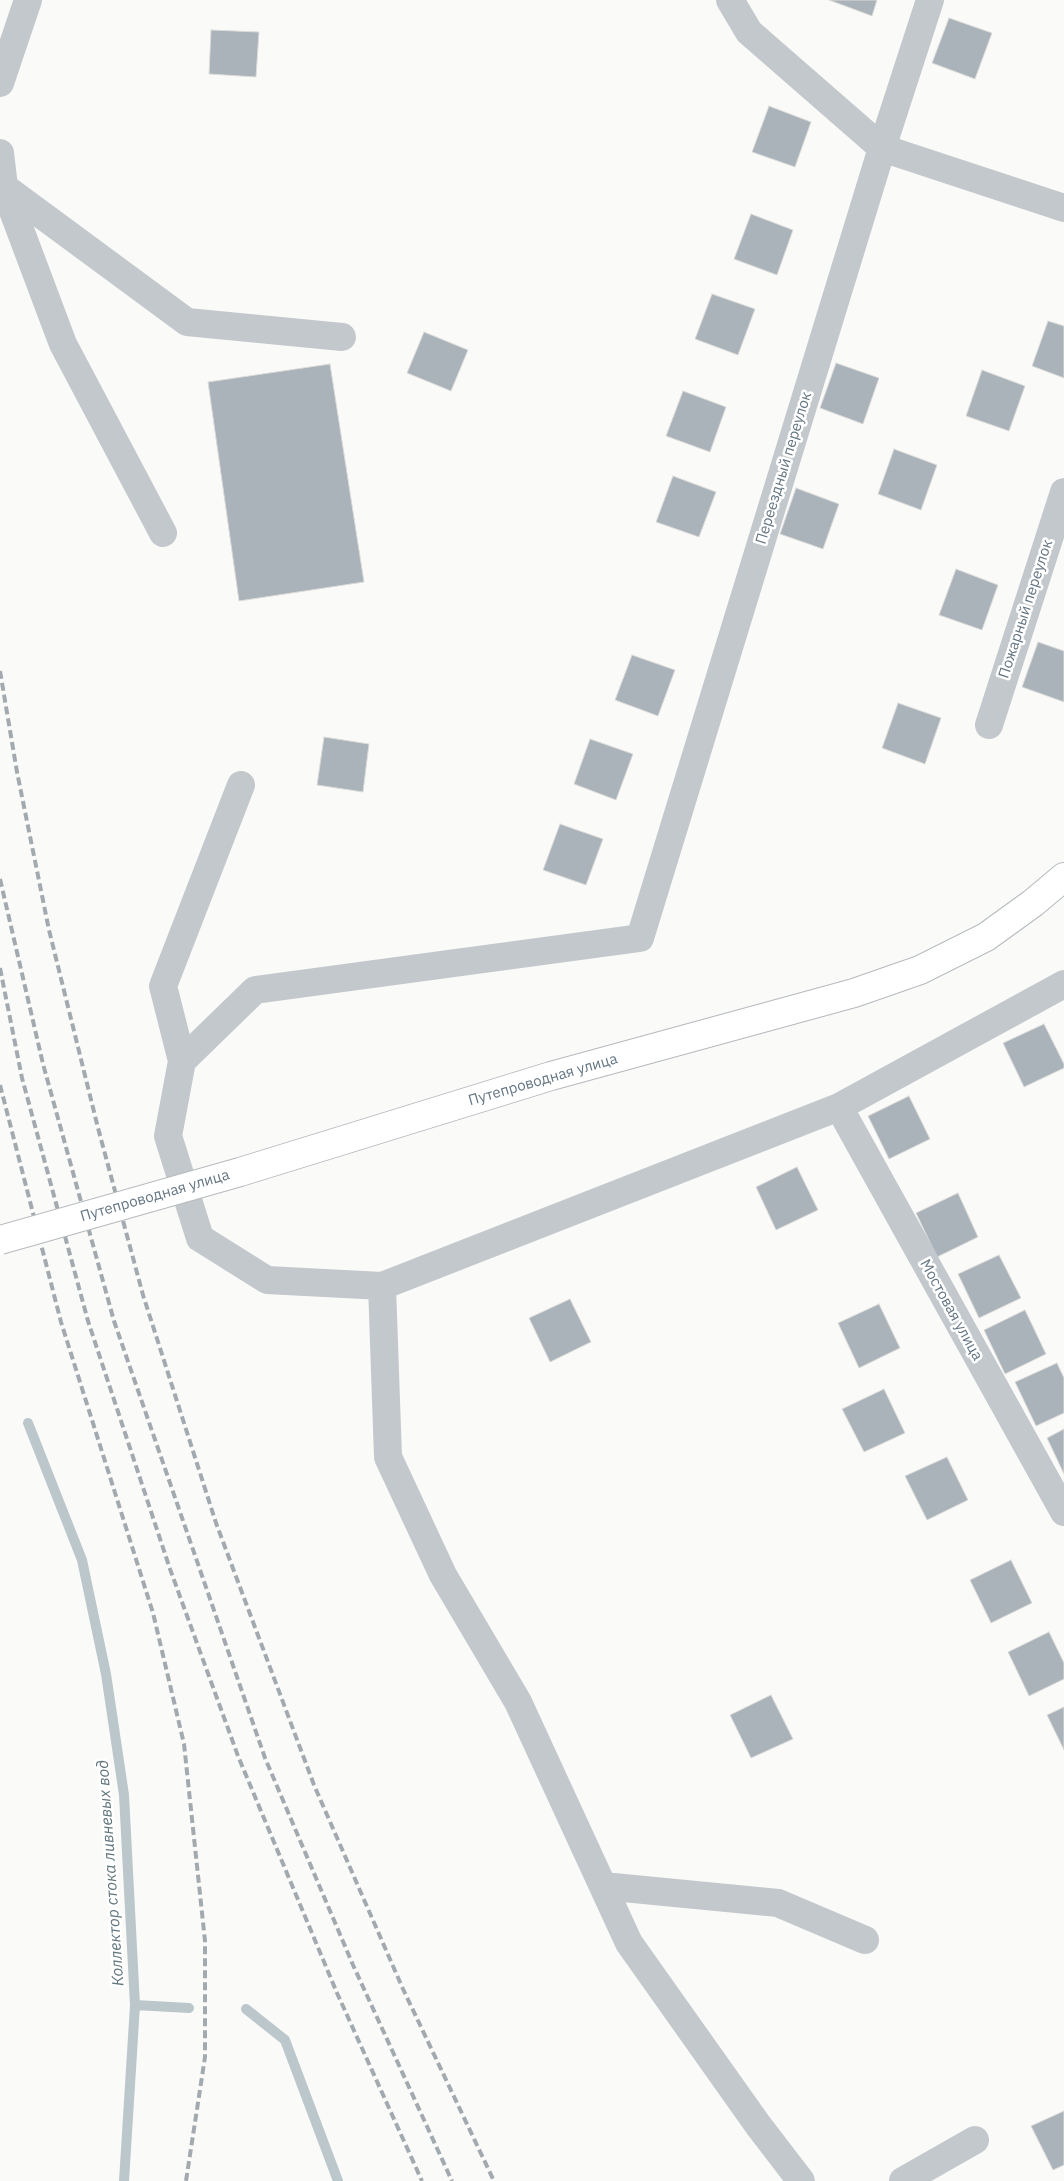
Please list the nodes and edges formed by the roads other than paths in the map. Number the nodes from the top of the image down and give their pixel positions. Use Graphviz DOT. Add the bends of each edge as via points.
graph roads {
  1 [pos="28,0"];
  2 [pos="730,0"];
  3 [pos="930,0"];
  4 [pos="0,83"];
  5 [pos="882,148"];
  6 [pos="0,153"];
  7 [pos="4,187"];
  8 [pos="1064,208"];
  9 [pos="342,337"];
  10 [pos="1064,492"];
  11 [pos="163,533"];
  12 [pos="989,725"];
  13 [pos="241,785"];
  14 [pos="1064,877"];
  15 [pos="1064,984"];
  16 [pos="182,1061"];
  17 [pos="838,1107"];
  18 [pos="0,1240"];
  19 [pos="382,1286"];
  20 [pos="1064,1512"];
  21 [pos="603,1886"];
  22 [pos="865,1940"];
  23 [pos="975,2140"];
  24 [pos="800,2181"];
  25 [pos="903,2181"];
  1 -- 4 [label="street"];
  2 -- 5 [label="street" via="749,32"];
  3 -- 5 [label="street, Переездный переулок"];
  5 -- 8 [label="street"];
  5 -- 16 [label="street, Переездный переулок" via="640,938 255,990"];
  6 -- 7 [label="street"];
  7 -- 9 [label="street" via="187,322"];
  7 -- 11 [label="street" via="63,344"];
  10 -- 12 [label="street, Пожарный переулок"];
  13 -- 16 [label="street" via="164,986"];
  14 -- 18 [label="main road, Путепроводная улица, bridge" via="986,937 920,970 854,993 551,1076 240,1172"];
  15 -- 17 [label="street"];
  16 -- 19 [label="street" via="168,1136 200,1238 267,1280"];
  17 -- 19 [label="street"];
  17 -- 20 [label="street, Мостовая улица"];
  19 -- 21 [label="street" via="388,1457 443,1575 518,1702"];
  21 -- 22 [label="street" via="778,1903"];
  21 -- 24 [label="street" via="629,1943"];
  23 -- 25 [label="street"];
}
